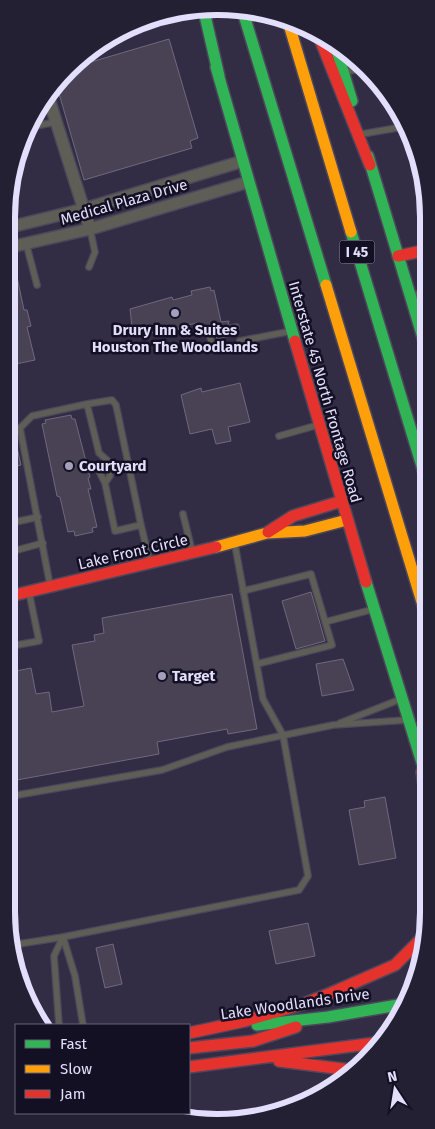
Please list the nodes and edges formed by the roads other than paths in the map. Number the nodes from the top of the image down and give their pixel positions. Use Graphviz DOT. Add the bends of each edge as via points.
graph roads {
  1 [pos="203,15"];
  2 [pos="245,17"];
  3 [pos="290,28"];
  4 [pos="321,43"];
  5 [pos="339,55"];
  6 [pos="356,70"];
  7 [pos="343,72"];
  8 [pos="50,103"];
  9 [pos="56,122"];
  10 [pos="37,126"];
  11 [pos="399,128"];
  12 [pos="362,134"];
  13 [pos="243,161"];
  14 [pos="370,165"];
  15 [pos="248,182"];
  16 [pos="84,209"];
  17 [pos="15,226"];
  18 [pos="90,229"];
  19 [pos="26,243"];
  20 [pos="15,246"];
  21 [pos="420,251"];
  22 [pos="398,256"];
  23 [pos="89,267"];
  24 [pos="36,285"];
  25 [pos="420,293"];
  26 [pos="410,296"];
  27 [pos="420,326"];
  28 [pos="292,330"];
  29 [pos="215,331"];
  30 [pos="240,341"];
  31 [pos="212,346"];
  32 [pos="87,404"];
  33 [pos="320,425"];
  34 [pos="20,428"];
  35 [pos="15,429"];
  36 [pos="279,436"];
  37 [pos="99,453"];
  38 [pos="420,459"];
  39 [pos="97,460"];
  40 [pos="100,473"];
  41 [pos="105,483"];
  42 [pos="342,501"];
  43 [pos="183,514"];
  44 [pos="38,517"];
  45 [pos="347,520"];
  46 [pos="15,522"];
  47 [pos="141,525"];
  48 [pos="267,533"];
  49 [pos="43,543"];
  50 [pos="234,543"];
  51 [pos="15,551"];
  52 [pos="192,553"];
  53 [pos="150,563"];
  54 [pos="51,587"];
  55 [pos="243,591"];
  56 [pos="29,592"];
  57 [pos="15,595"];
  58 [pos="420,596"];
  59 [pos="374,608"];
  60 [pos="325,622"];
  61 [pos="15,646"];
  62 [pos="257,664"];
  63 [pos="403,698"];
  64 [pos="410,720"];
  65 [pos="333,725"];
  66 [pos="283,735"];
  67 [pos="418,749"];
  68 [pos="420,756"];
  69 [pos="420,761"];
  70 [pos="15,795"];
  71 [pos="63,938"];
  72 [pos="417,943"];
  73 [pos="18,944"];
  74 [pos="397,1005"];
  75 [pos="328,1017"];
  76 [pos="59,1024"];
  77 [pos="84,1024"];
  78 [pos="190,1033"];
  79 [pos="190,1033"];
  80 [pos="371,1044"];
  81 [pos="190,1048"];
  82 [pos="268,1058"];
  83 [pos="190,1067"];
  84 [pos="344,1069"];
  1 -- 13 [label="main road, Interstate 45 North Frontage Road"];
  2 -- 58 [label="main road, I 45"];
  3 -- 38 [label="main road, I 45"];
  4 -- 14 [label="main road"];
  5 -- 7 [label="main road"];
  6 -- 7 [label="lane"];
  7 -- 12 [label="main road"];
  8 -- 9 [label="street"];
  9 -- 10 [label="lane"];
  9 -- 16 [label="street"];
  11 -- 12 [label="lane"];
  12 -- 14 [label="main road"];
  13 -- 15 [label="main road, Interstate 45 North Frontage Road"];
  13 -- 16 [label="street, Medical Plaza Drive"];
  14 -- 22 [label="main road"];
  15 -- 18 [label="street, Medical Plaza Drive"];
  15 -- 28 [label="main road, Interstate 45 North Frontage Road"];
  16 -- 17 [label="street, Medical Plaza Drive"];
  16 -- 18 [label="street"];
  18 -- 19 [label="street, Medical Plaza Drive"];
  18 -- 23 [label="lane" via="95,252"];
  19 -- 20 [label="street, Medical Plaza Drive"];
  19 -- 24 [label="lane"];
  21 -- 22 [label="main road"];
  22 -- 26 [label="main road"];
  25 -- 26 [label="lane"];
  26 -- 27 [label="main road"];
  28 -- 30 [label="lane"];
  28 -- 33 [label="main road, Interstate 45 North Frontage Road"];
  29 -- 31 [label="lane" via="209,332"];
  32 -- 34 [label="lane" via="32,416"];
  32 -- 37 [label="lane"];
  32 -- 47 [label="lane" via="112,400 116,405"];
  33 -- 36 [label="lane"];
  33 -- 42 [label="main road, Interstate 45 North Frontage Road"];
  34 -- 35 [label="lane"];
  34 -- 44 [label="lane"];
  37 -- 39 [label="lane"];
  37 -- 41 [label="lane" via="106,460 110,476"];
  40 -- 41 [label="lane"];
  41 -- 47 [label="lane" via="115,531"];
  42 -- 45 [label="main road, Interstate 45 North Frontage Road"];
  42 -- 48 [label="main road, Lake Front Circle" via="292,516"];
  43 -- 52 [label="lane"];
  44 -- 46 [label="lane"];
  44 -- 49 [label="lane"];
  45 -- 48 [label="main road, Lake Front Circle" via="305,531"];
  45 -- 59 [label="main road, Interstate 45 North Frontage Road"];
  47 -- 53 [label="lane"];
  48 -- 50 [label="main road, Lake Front Circle"];
  49 -- 51 [label="lane"];
  49 -- 54 [label="lane"];
  50 -- 52 [label="main road, Lake Front Circle"];
  50 -- 55 [label="lane"];
  52 -- 53 [label="main road, Lake Front Circle"];
  53 -- 54 [label="main road, Lake Front Circle"];
  54 -- 56 [label="main road, Lake Front Circle"];
  55 -- 60 [label="lane" via="310,574"];
  55 -- 62 [label="lane"];
  56 -- 57 [label="main road, Lake Front Circle"];
  56 -- 61 [label="lane" via="39,641"];
  59 -- 60 [label="lane"];
  59 -- 63 [label="main road, Interstate 45 North Frontage Road"];
  60 -- 62 [label="lane" via="332,646"];
  62 -- 66 [label="lane" via="263,699"];
  63 -- 64 [label="main road, Interstate 45 North Frontage Road"];
  63 -- 65 [label="lane"];
  64 -- 65 [label="lane"];
  64 -- 67 [label="main road, Interstate 45 North Frontage Road"];
  65 -- 66 [label="lane"];
  66 -- 70 [label="lane" via="227,747 162,770"];
  66 -- 71 [label="lane" via="308,876 299,890"];
  67 -- 68 [label="main road, Interstate 45 North Frontage Road"];
  67 -- 69 [label="main road"];
  71 -- 73 [label="lane"];
  71 -- 76 [label="lane" via="54,956"];
  71 -- 77 [label="lane" via="75,976"];
  72 -- 78 [label="main road" via="395,965 331,993 244,1021"];
  74 -- 75 [label="main road, Lake Woodlands Drive"];
  75 -- 79 [label="main road, Lake Woodlands Drive"];
  75 -- 81 [label="main road" via="253,1041"];
  80 -- 82 [label="main road"];
  82 -- 83 [label="main road"];
  82 -- 84 [label="main road"];
}
